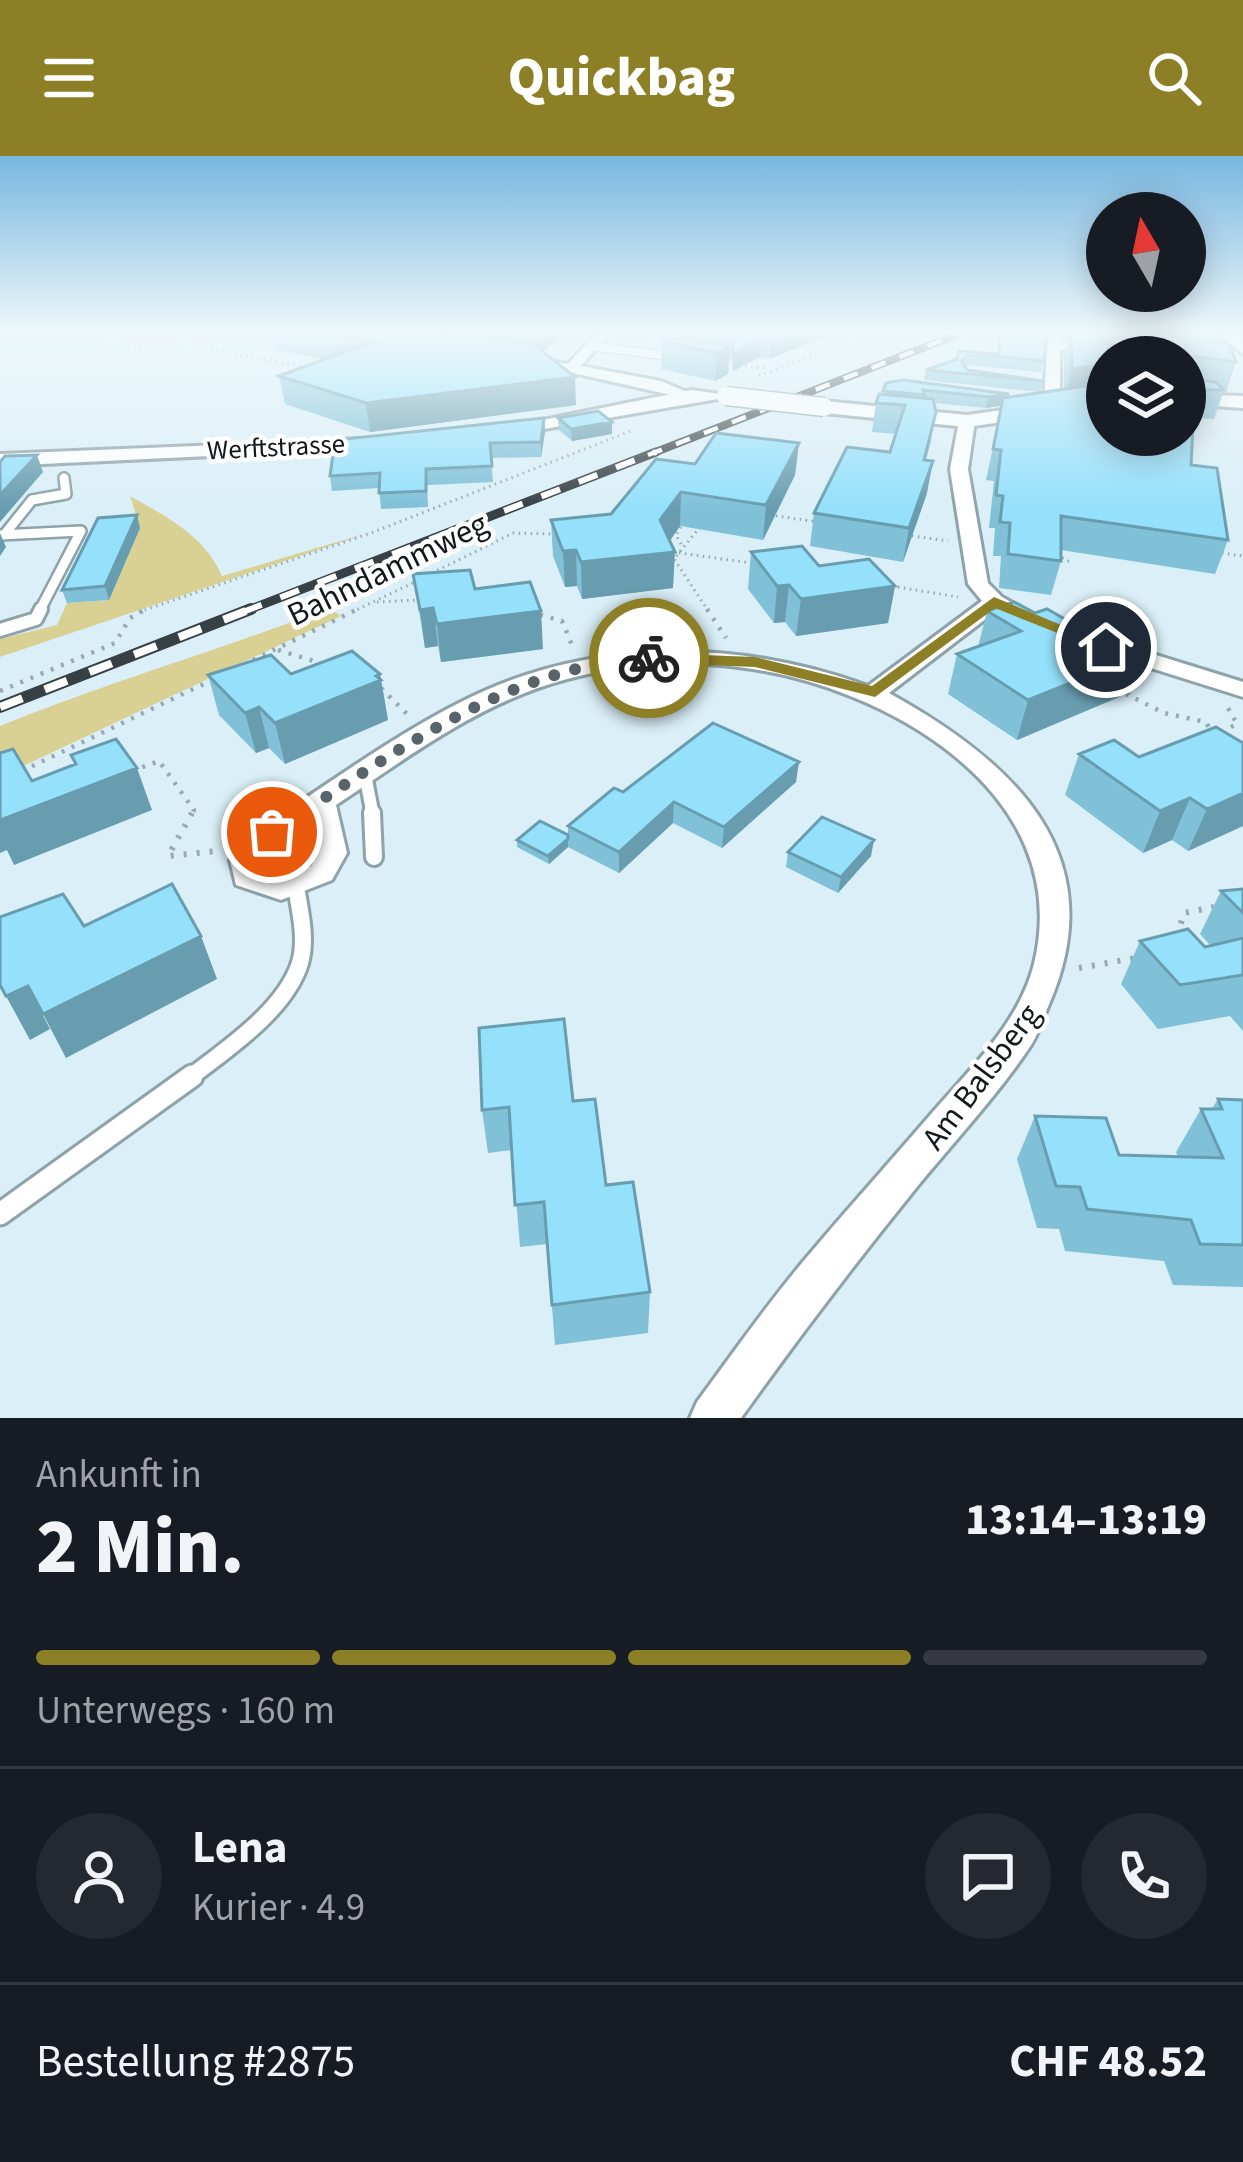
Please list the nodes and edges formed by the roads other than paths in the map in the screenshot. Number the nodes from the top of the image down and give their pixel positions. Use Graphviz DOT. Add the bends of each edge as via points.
graph roads {
  1 [pos="671,390"];
  2 [pos="1054,390"];
  3 [pos="684,396"];
  4 [pos="1031,399"];
  5 [pos="1086,400"];
  6 [pos="1206,400"];
  7 [pos="1243,402"];
  8 [pos="1056,404"];
  9 [pos="967,421"];
  10 [pos="484,432"];
  11 [pos="407,439"];
  12 [pos="0,457"];
  13 [pos="64,478"];
  14 [pos="2,535"];
  15 [pos="994,602"];
  16 [pos="0,629"];
  17 [pos="1243,690"];
  18 [pos="875,692"];
  19 [pos="365,774"];
  20 [pos="322,802"];
  21 [pos="374,857"];
  22 [pos="296,887"];
  23 [pos="0,1214"];
  24 [pos="713,1418"];
  1 -- 3 [label="street"];
  2 -- 8 [label="street"];
  3 -- 9 [label="street, bridge"];
  3 -- 10 [label="street"];
  4 -- 8 [label="lane"];
  5 -- 8 [label="street"];
  6 -- 7 [label="street"];
  8 -- 9 [label="street"];
  9 -- 15 [label="street" via="959,469 978,584"];
  11 -- 12 [label="street, Werftstrasse"];
  13 -- 14 [label="lane" via="65,494 32,500"];
  14 -- 16 [label="lane" via="81,531 36,619"];
  15 -- 17 [label="street"];
  15 -- 18 [label="street"];
  18 -- 19 [label="street, Am Balsberg" via="739,660 605,663 483,700"];
  18 -- 24 [label="street, Am Balsberg" via="994,776 1035,828 1060,913 1053,967 1017,1039 818,1276"];
  19 -- 20 [label="street, Am Balsberg"];
  19 -- 21 [label="lane"];
  20 -- 22 [label="street" via="330,863"];
  20 -- 22 [label="street, Am Balsberg" via="272,832 245,860 255,884"];
  22 -- 23 [label="lane" via="299,966 278,1001 241,1037"];
}
